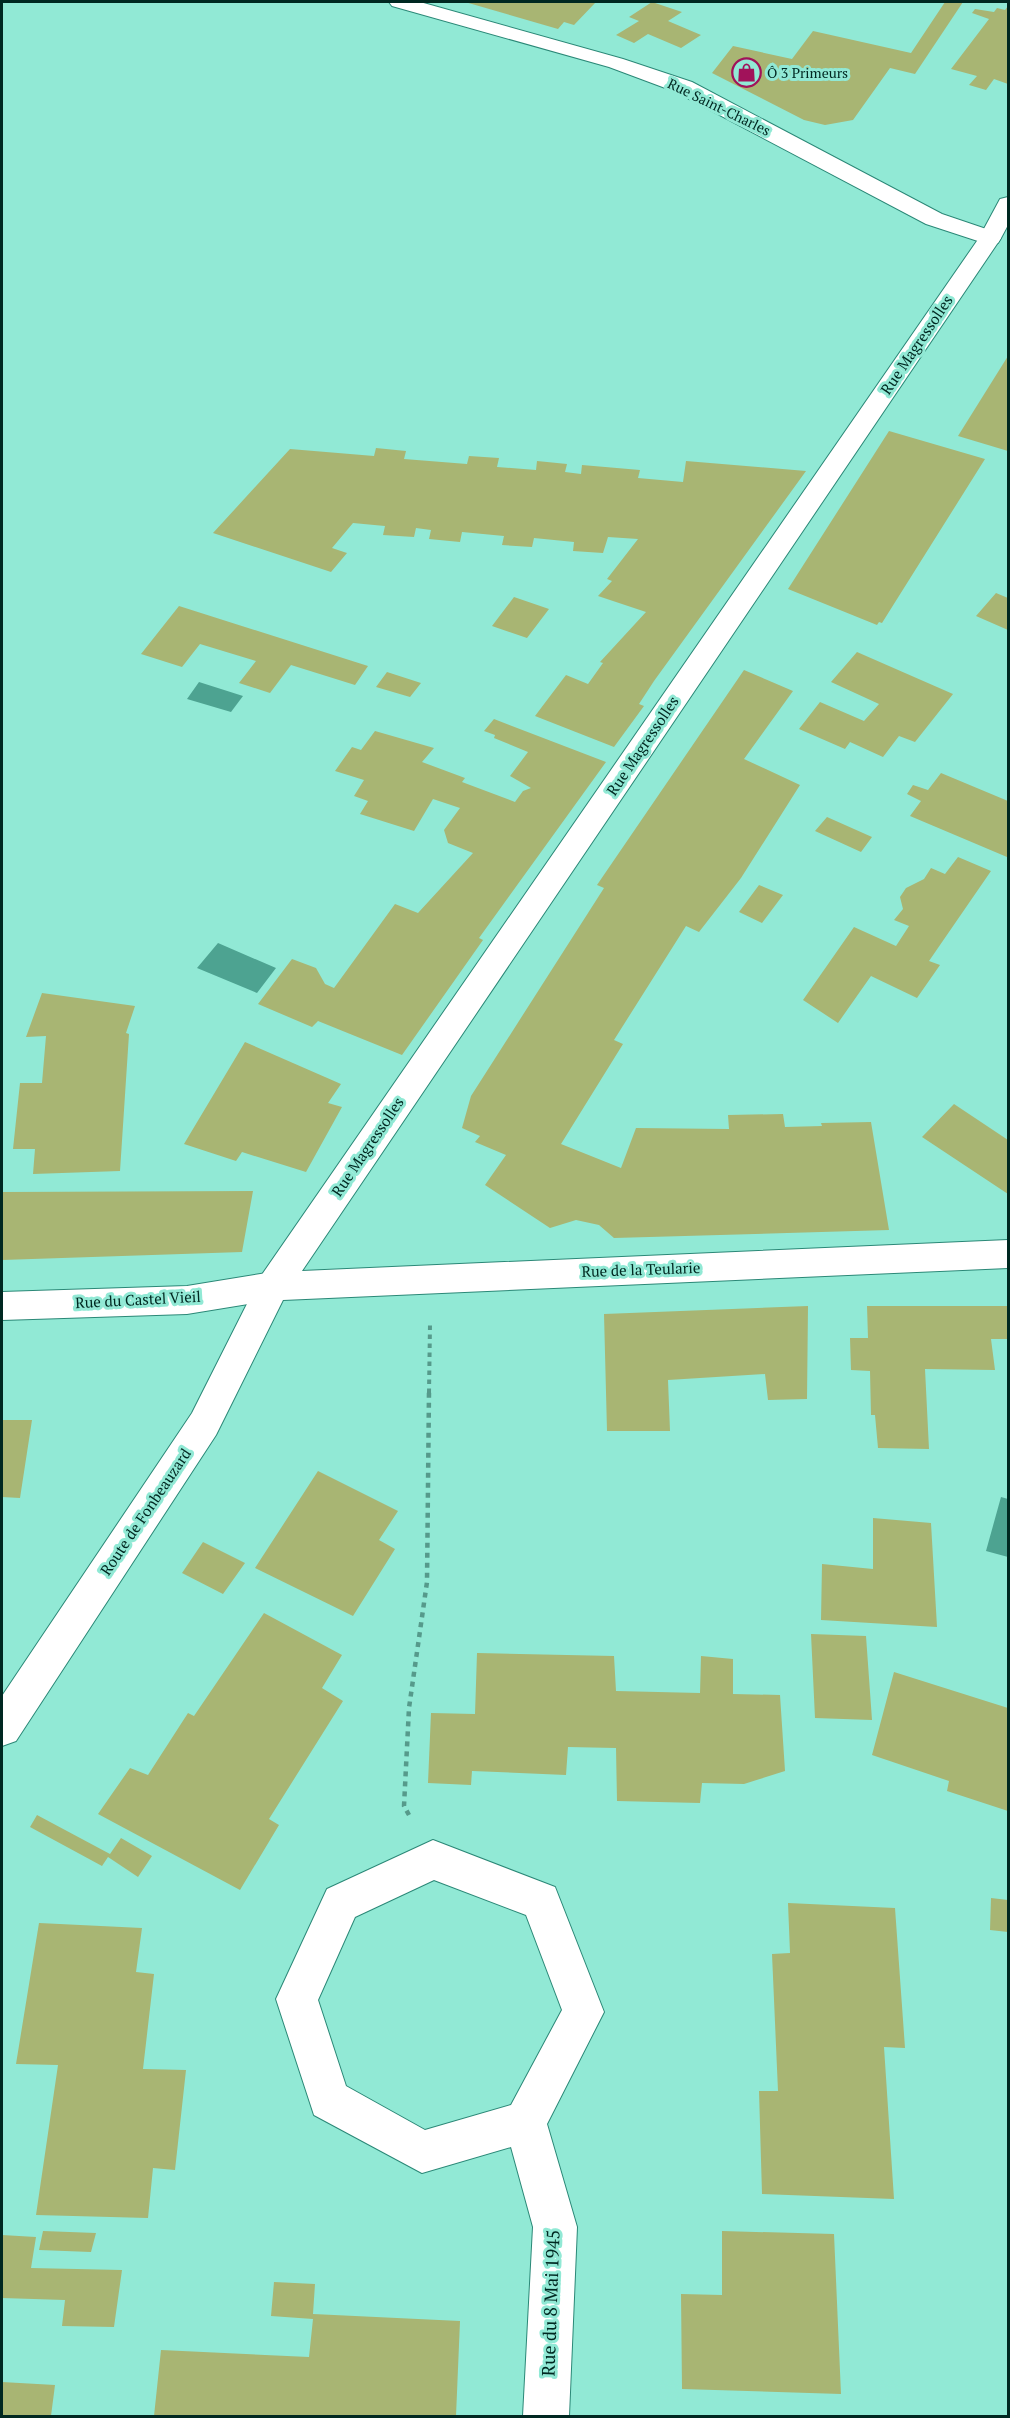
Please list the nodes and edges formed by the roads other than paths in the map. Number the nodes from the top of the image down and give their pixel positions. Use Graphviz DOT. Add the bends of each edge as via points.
graph roads {
  1 [pos="399,2"];
  2 [pos="1008,204"];
  3 [pos="990,238"];
  4 [pos="1008,1254"];
  5 [pos="273,1286"];
  6 [pos="2,1306"];
  7 [pos="2,1728"];
  8 [pos="525,2122"];
  9 [pos="546,2416"];
  1 -- 3 [label="street, Rue Saint-Charles" via="616,63 684,87 934,219"];
  2 -- 3 [label="street, Rue Magressolles"];
  3 -- 5 [label="street, Rue Magressolles"];
  4 -- 5 [label="street, Rue de la Teularie"];
  5 -- 6 [label="street, Rue du Castel Vieil" via="188,1300"];
  5 -- 7 [label="street, Route de Fonbeauzard" via="204,1424"];
  8 -- 8 [label="street" via="422,2152 329,2100 297,1999 341,1903 433,1860 541,1901 583,2012"];
  8 -- 9 [label="street, Rue du 8 Mai 1945" via="555,2227"];
}
